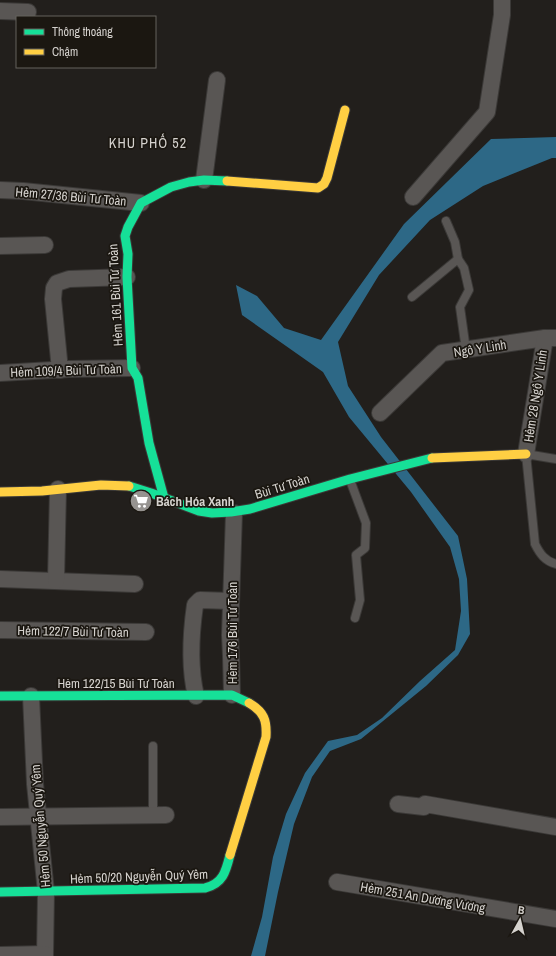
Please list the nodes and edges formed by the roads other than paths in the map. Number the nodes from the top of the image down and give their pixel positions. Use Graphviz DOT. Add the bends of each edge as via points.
graph roads {
  1 [pos="502,0"];
  2 [pos="0,11"];
  3 [pos="28,12"];
  4 [pos="217,80"];
  5 [pos="345,110"];
  6 [pos="204,180"];
  7 [pos="0,190"];
  8 [pos="413,198"];
  9 [pos="141,203"];
  10 [pos="446,221"];
  11 [pos="45,245"];
  12 [pos="0,246"];
  13 [pos="458,259"];
  14 [pos="127,277"];
  15 [pos="412,297"];
  16 [pos="551,338"];
  17 [pos="466,350"];
  18 [pos="132,368"];
  19 [pos="60,370"];
  20 [pos="0,373"];
  21 [pos="380,413"];
  22 [pos="526,454"];
  23 [pos="556,459"];
  24 [pos="354,478"];
  25 [pos="58,489"];
  26 [pos="0,492"];
  27 [pos="164,498"];
  28 [pos="234,512"];
  29 [pos="556,564"];
  30 [pos="0,579"];
  31 [pos="56,581"];
  32 [pos="135,584"];
  33 [pos="230,601"];
  34 [pos="354,618"];
  35 [pos="0,630"];
  36 [pos="146,632"];
  37 [pos="232,695"];
  38 [pos="0,696"];
  39 [pos="31,696"];
  40 [pos="196,696"];
  41 [pos="153,746"];
  42 [pos="245,803"];
  43 [pos="398,804"];
  44 [pos="160,815"];
  45 [pos="0,817"];
  46 [pos="39,817"];
  47 [pos="556,827"];
  48 [pos="336,882"];
  49 [pos="0,892"];
  50 [pos="46,892"];
  51 [pos="556,919"];
  52 [pos="0,955"];
  53 [pos="45,955"];
  1 -- 8 [label="street" via="487,112"];
  2 -- 3 [label="street"];
  4 -- 6 [label="street"];
  5 -- 6 [label="street, Hẻm 161 Bùi Tư Toàn" via="327,178 318,188"];
  6 -- 9 [label="street, Hẻm 161 Bùi Tư Toàn" via="171,187"];
  7 -- 9 [label="street, Hẻm 27/36 Bùi Tư Toàn"];
  9 -- 14 [label="street, Hẻm 161 Bùi Tư Toàn" via="125,236 128,254"];
  10 -- 13 [label="lane" via="455,242"];
  11 -- 12 [label="street"];
  13 -- 15 [label="lane"];
  13 -- 17 [label="lane" via="464,268 469,290 460,307"];
  14 -- 18 [label="street, Hẻm 161 Bùi Tư Toàn"];
  14 -- 19 [label="street" via="69,279 57,283 53,299"];
  16 -- 17 [label="street, Ngô Y Linh"];
  16 -- 22 [label="street, Hẻm 28 Ngô Y Linh"];
  17 -- 21 [label="street, Ngô Y Linh" via="442,353"];
  18 -- 19 [label="street, Hẻm 109/4 Bùi Tư Toàn"];
  18 -- 27 [label="street, Hẻm 161 Bùi Tư Toàn" via="138,378 149,443"];
  19 -- 20 [label="street, Hẻm 109/4 Bùi Tư Toàn"];
  22 -- 23 [label="lane"];
  22 -- 24 [label="street, Bùi Tư Toàn" via="429,458"];
  22 -- 29 [label="lane" via="535,544 540,554 549,562"];
  24 -- 28 [label="street, Bùi Tư Toàn"];
  24 -- 34 [label="lane" via="366,523 365,548 356,555 360,600"];
  25 -- 26 [label="street, Bùi Tư Toàn"];
  25 -- 27 [label="street, Bùi Tư Toàn" via="120,484 147,490"];
  25 -- 31 [label="street"];
  27 -- 28 [label="street, Bùi Tư Toàn" via="199,511"];
  28 -- 33 [label="street, Hẻm 176 Bùi Tư Toàn"];
  30 -- 31 [label="street"];
  31 -- 32 [label="street"];
  33 -- 37 [label="street, Hẻm 176 Bùi Tư Toàn"];
  33 -- 40 [label="street" via="200,600 195,605 191,658"];
  35 -- 36 [label="street, Hẻm 122/7 Bùi Tư Toàn"];
  37 -- 40 [label="street, Hẻm 122/15 Bùi Tư Toàn"];
  37 -- 42 [label="street, Hẻm 176 Bùi Tư Toàn" via="260,711 266,722 266,737"];
  38 -- 39 [label="street, Hẻm 122/15 Bùi Tư Toàn"];
  39 -- 40 [label="street, Hẻm 122/15 Bùi Tư Toàn"];
  39 -- 46 [label="street, Hẻm 50 Nguyễn Quý Yêm"];
  41 -- 44 [label="lane"];
  42 -- 50 [label="street, Hẻm 50/20 Nguyễn Quý Yêm" via="224,876 215,886 205,889"];
  43 -- 47 [label="street" via="424,807 425,804"];
  44 -- 46 [label="street"];
  45 -- 46 [label="street"];
  46 -- 50 [label="street, Hẻm 50 Nguyễn Quý Yêm"];
  48 -- 51 [label="street, Hẻm 251 An Dương Vương"];
  49 -- 50 [label="street, Hẻm 50/20 Nguyễn Quý Yêm"];
  50 -- 53 [label="street, Hẻm 50 Nguyễn Quý Yêm"];
  52 -- 53 [label="street"];
}
